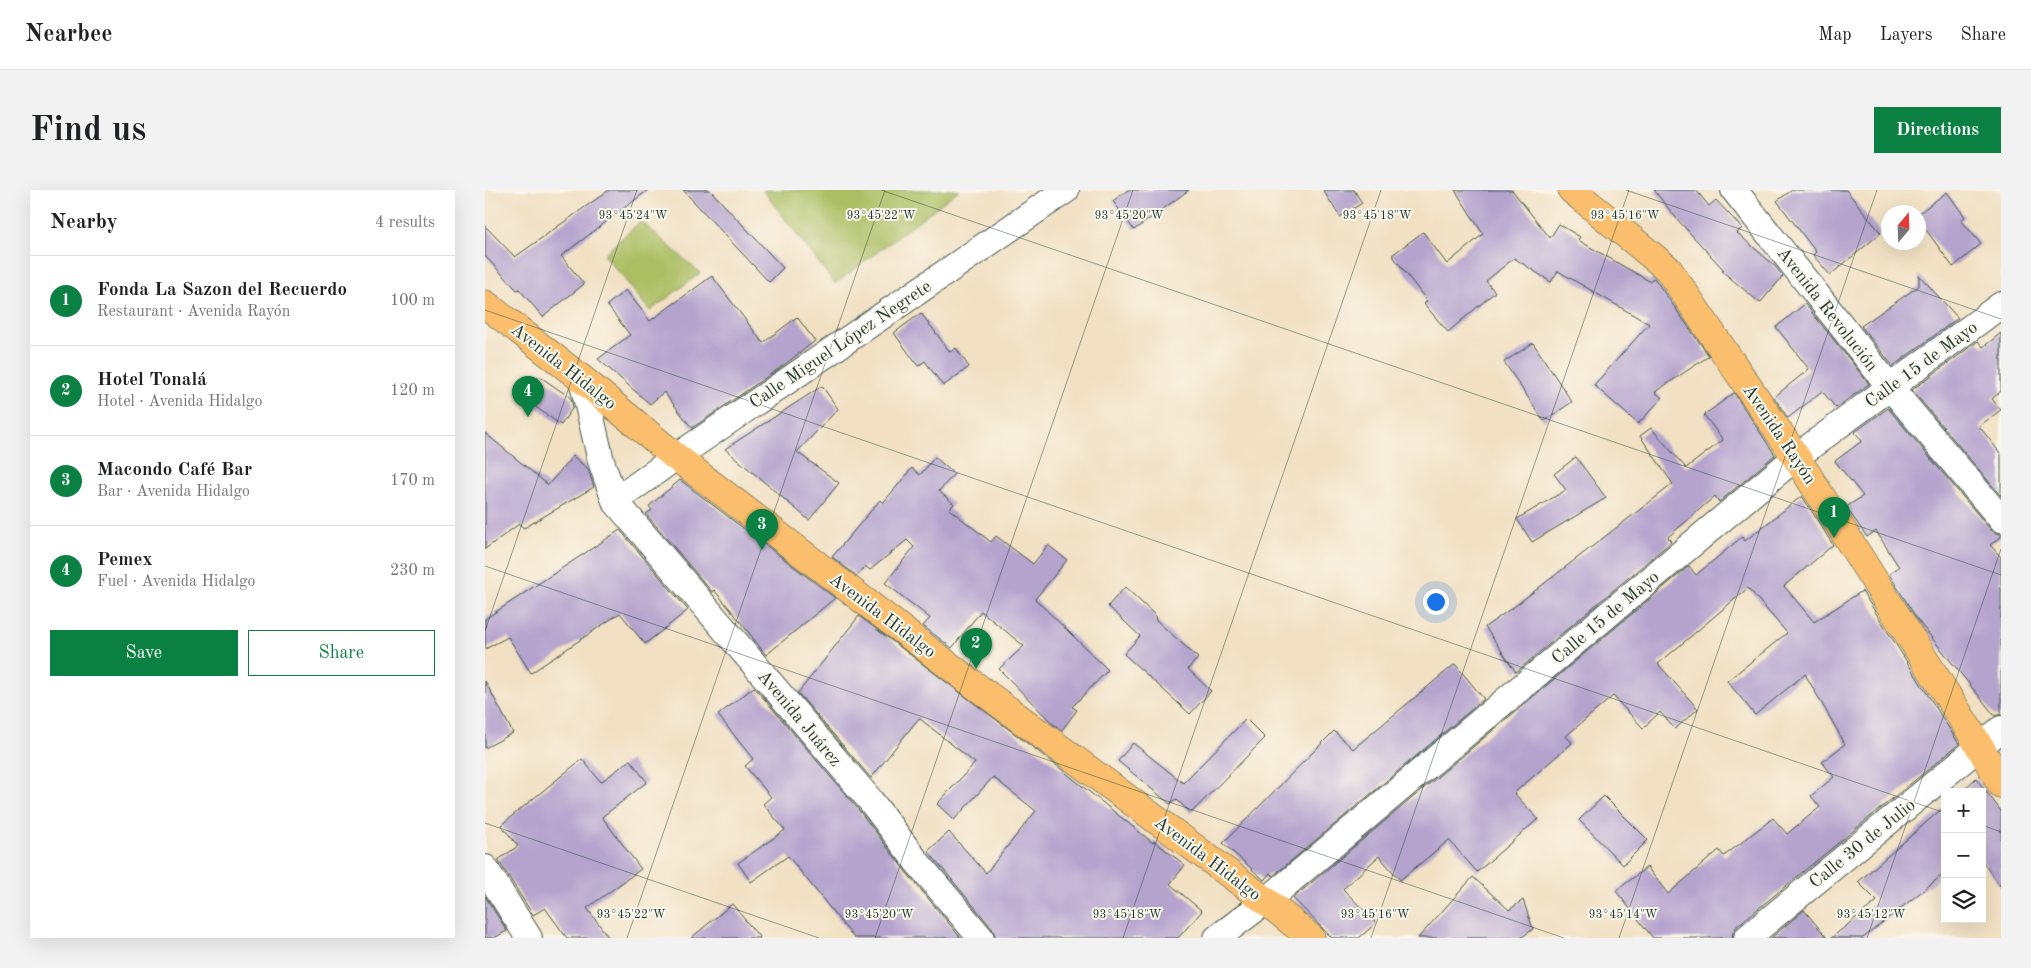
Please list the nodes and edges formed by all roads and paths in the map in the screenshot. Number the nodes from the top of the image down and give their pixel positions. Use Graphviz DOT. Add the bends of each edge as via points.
graph roads {
  1 [pos="1066,190"];
  2 [pos="1572,190"];
  3 [pos="1734,190"];
  4 [pos="485,304"];
  5 [pos="2001,305"];
  6 [pos="582,379"];
  7 [pos="1890,387"];
  8 [pos="1796,456"];
  9 [pos="676,457"];
  10 [pos="615,501"];
  11 [pos="2001,519"];
  12 [pos="2001,729"];
  13 [pos="1980,747"];
  14 [pos="2001,784"];
  15 [pos="485,868"];
  16 [pos="1266,901"];
  17 [pos="1294,928"];
  18 [pos="529,938"];
  19 [pos="981,938"];
  20 [pos="1217,938"];
  21 [pos="1311,938"];
  22 [pos="1747,938"];
  1 -- 9 [label="street, Calle Miguel López Negrete"];
  2 -- 8 [label="main road, Avenida Rayón" via="1668,269"];
  3 -- 7 [label="street, Avenida Revolución"];
  4 -- 6 [label="main road, Avenida Hidalgo"];
  5 -- 7 [label="street, Calle 15 de Mayo"];
  6 -- 9 [label="main road, Avenida Hidalgo"];
  6 -- 10 [label="street" via="599,453"];
  7 -- 8 [label="street, Calle 15 de Mayo"];
  7 -- 11 [label="street, Avenida Revolución"];
  8 -- 13 [label="main road, Avenida Rayón"];
  8 -- 16 [label="street, Calle 15 de Mayo"];
  9 -- 10 [label="street, Calle Miguel López Negrete"];
  9 -- 16 [label="main road, Avenida Hidalgo" via="973,684"];
  10 -- 19 [label="street, Avenida Juárez" via="870,800"];
  12 -- 13 [label="street, Calle 30 de Julio"];
  13 -- 14 [label="main road, Avenida Rayón"];
  13 -- 22 [label="street, Calle 30 de Julio"];
  15 -- 18 [label="street"];
  16 -- 17 [label="main road, Avenida Hidalgo"];
  16 -- 20 [label="street, Calle 15 de Mayo"];
  17 -- 21 [label="main road, Avenida Hidalgo"];
}
